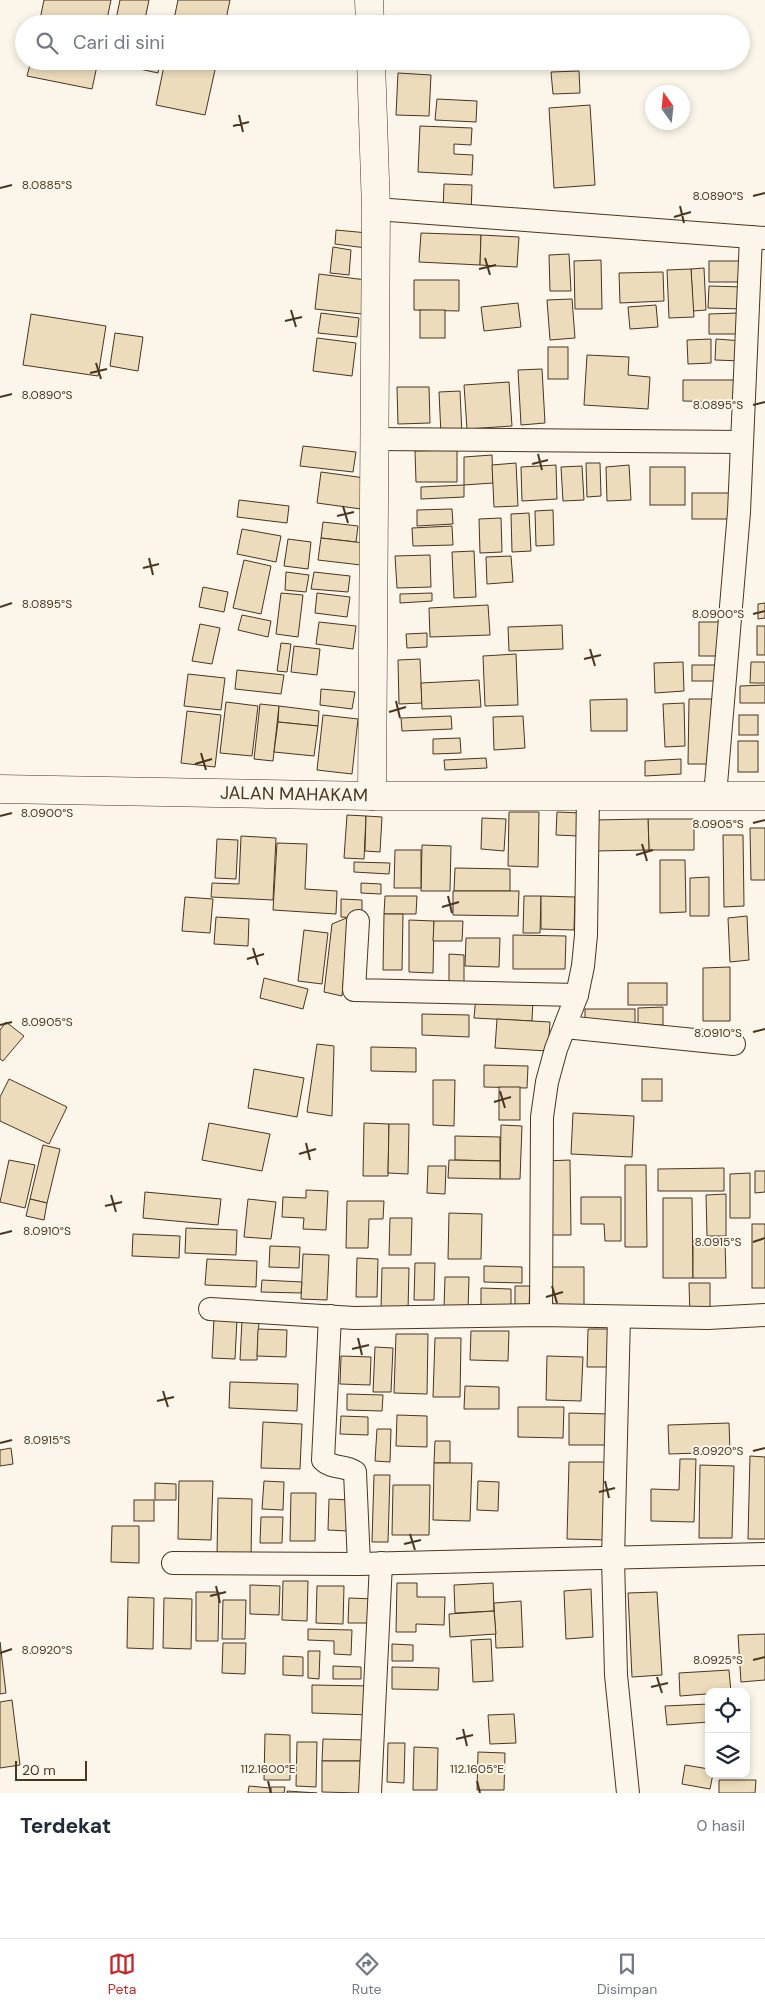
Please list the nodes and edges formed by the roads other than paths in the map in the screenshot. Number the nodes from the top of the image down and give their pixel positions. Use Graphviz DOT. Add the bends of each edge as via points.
graph roads {
  1 [pos="369,0"];
  2 [pos="370,15"];
  3 [pos="371,70"];
  4 [pos="376,209"];
  5 [pos="758,237"];
  6 [pos="374,439"];
  7 [pos="742,442"];
  8 [pos="0,789"];
  9 [pos="372,796"];
  10 [pos="588,796"];
  11 [pos="715,796"];
  12 [pos="765,796"];
  13 [pos="358,922"];
  14 [pos="577,995"];
  15 [pos="565,1027"];
  16 [pos="734,1044"];
  17 [pos="210,1309"];
  18 [pos="542,1315"];
  19 [pos="765,1315"];
  20 [pos="330,1316"];
  21 [pos="619,1317"];
  22 [pos="765,1554"];
  23 [pos="613,1559"];
  24 [pos="173,1563"];
  25 [pos="381,1563"];
  26 [pos="359,1564"];
  27 [pos="370,1793"];
  28 [pos="628,1793"];
  1 -- 2 [label="main road"];
  3 -- 4 [label="main road"];
  4 -- 5 [label="street"];
  4 -- 6 [label="main road"];
  5 -- 7 [label="street"];
  6 -- 7 [label="street"];
  6 -- 9 [label="main road"];
  7 -- 11 [label="street"];
  8 -- 9 [label="main road, JALAN MAHAKAM"];
  9 -- 10 [label="main road, JALAN MAHAKAM"];
  10 -- 11 [label="main road, JALAN MAHAKAM"];
  10 -- 14 [label="street" via="586,935"];
  11 -- 12 [label="main road, JALAN MAHAKAM"];
  13 -- 14 [label="street" via="354,990"];
  14 -- 15 [label="street"];
  15 -- 16 [label="street"];
  15 -- 18 [label="street" via="547,1082 542,1117"];
  17 -- 20 [label="street"];
  18 -- 20 [label="street"];
  18 -- 21 [label="street"];
  19 -- 21 [label="street"];
  20 -- 26 [label="street" via="323,1460 328,1465 355,1472"];
  21 -- 23 [label="street"];
  22 -- 23 [label="street"];
  23 -- 25 [label="street"];
  23 -- 28 [label="street" via="616,1675"];
  24 -- 26 [label="street"];
  25 -- 26 [label="street"];
  25 -- 27 [label="street"];
}
